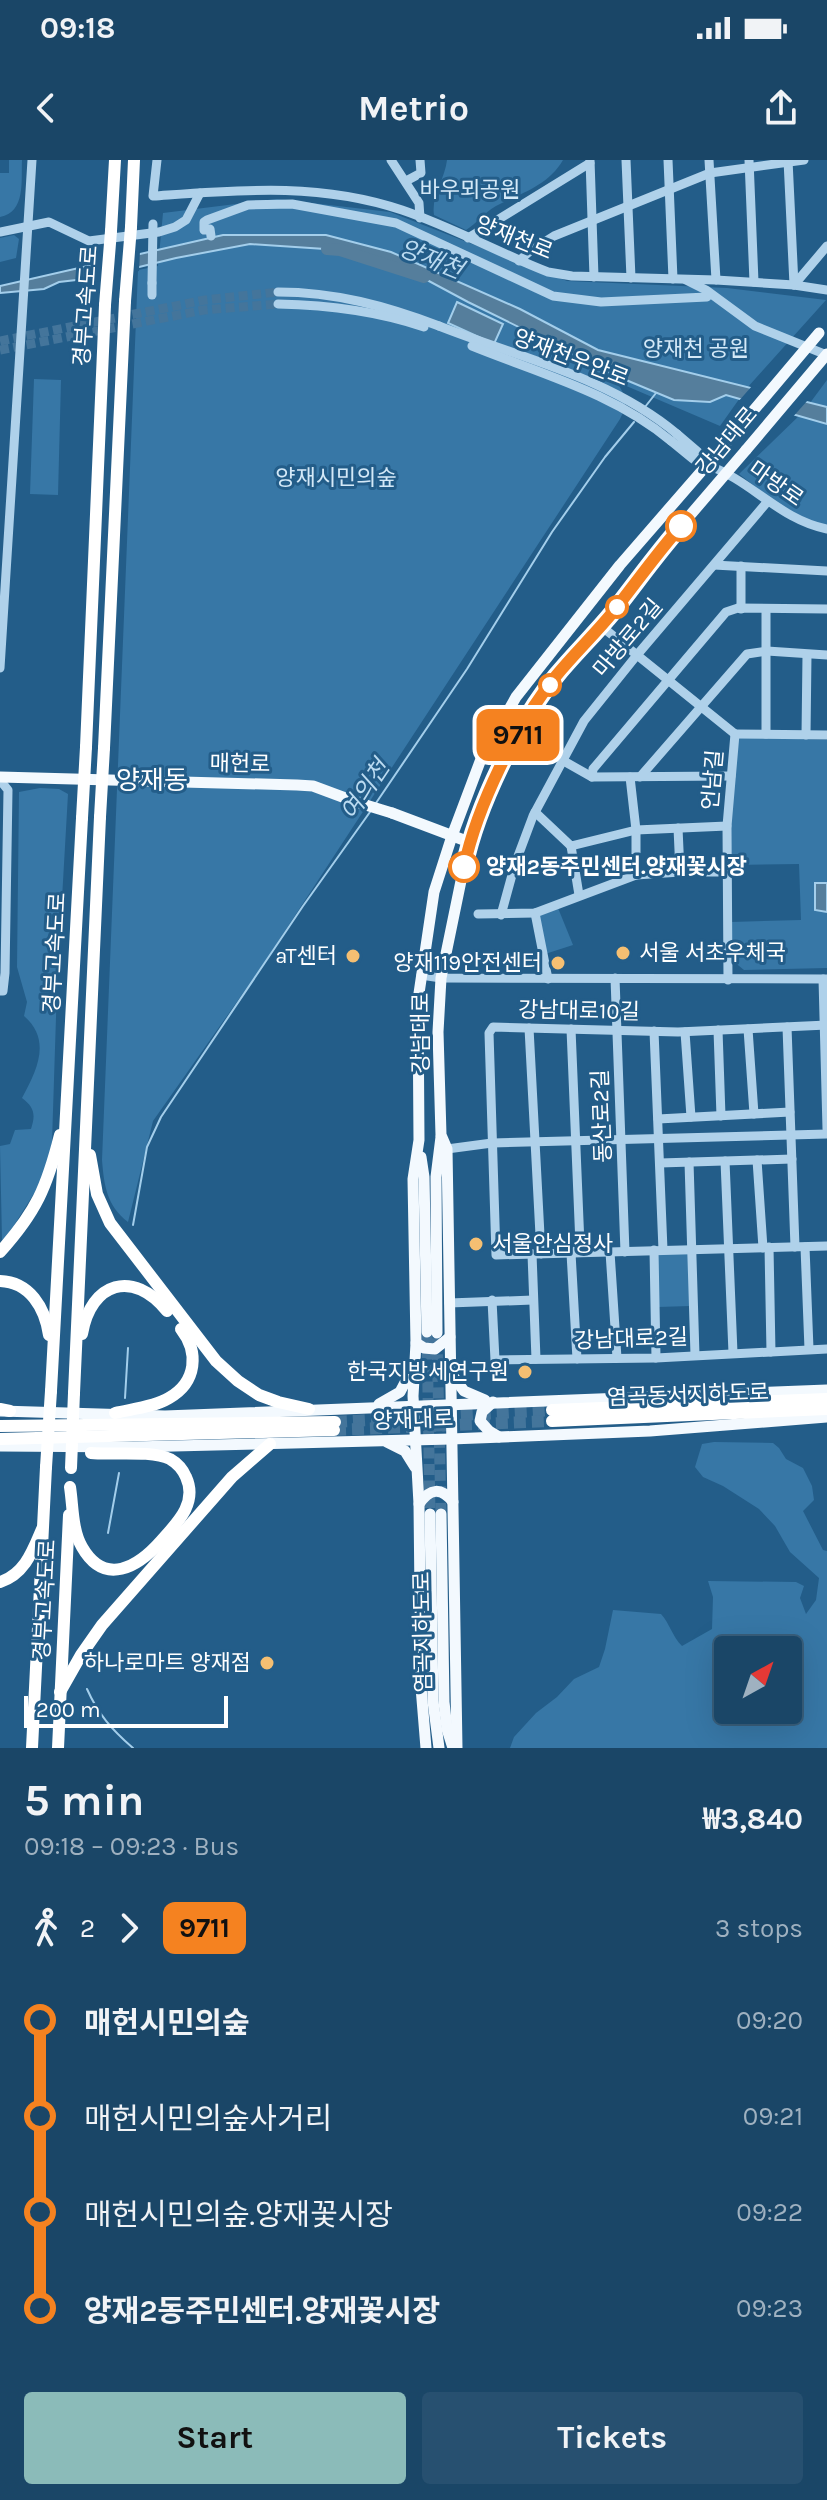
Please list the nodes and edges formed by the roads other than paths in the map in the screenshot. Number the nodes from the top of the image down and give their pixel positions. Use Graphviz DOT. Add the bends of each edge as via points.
graph roads {
  1 [pos="115,160"];
  2 [pos="134,160"];
  3 [pos="157,160"];
  4 [pos="391,160"];
  5 [pos="420,160"];
  6 [pos="626,160"];
  7 [pos="668,160"];
  8 [pos="709,160"];
  9 [pos="804,160"];
  10 [pos="33,161"];
  11 [pos="788,161"];
  12 [pos="590,162"];
  13 [pos="750,163"];
  14 [pos="710,173"];
  15 [pos="406,181"];
  16 [pos="669,189"];
  17 [pos="200,193"];
  18 [pos="627,205"];
  19 [pos="420,218"];
  20 [pos="592,219"];
  21 [pos="29,224"];
  22 [pos="153,224"];
  23 [pos="0,232"];
  24 [pos="211,236"];
  25 [pos="468,238"];
  26 [pos="827,246"];
  27 [pos="519,261"];
  28 [pos="594,277"];
  29 [pos="631,278"];
  30 [pos="678,279"];
  31 [pos="721,280"];
  32 [pos="754,282"];
  33 [pos="794,285"];
  34 [pos="827,290"];
  35 [pos="278,292"];
  36 [pos="152,295"];
  37 [pos="707,297"];
  38 [pos="722,302"];
  39 [pos="278,304"];
  40 [pos="827,324"];
  41 [pos="437,329"];
  42 [pos="827,354"];
  43 [pos="707,465"];
  44 [pos="728,472"];
  45 [pos="768,501"];
  46 [pos="827,529"];
  47 [pos="714,565"];
  48 [pos="741,566"];
  49 [pos="827,571"];
  50 [pos="741,609"];
  51 [pos="827,609"];
  52 [pos="766,610"];
  53 [pos="601,626"];
  54 [pos="767,651"];
  55 [pos="637,655"];
  56 [pos="807,655"];
  57 [pos="827,655"];
  58 [pos="0,668"];
  59 [pos="668,680"];
  60 [pos="702,707"];
  61 [pos="520,729"];
  62 [pos="735,734"];
  63 [pos="766,734"];
  64 [pos="806,735"];
  65 [pos="827,735"];
  66 [pos="562,760"];
  67 [pos="731,776"];
  68 [pos="592,777"];
  69 [pos="635,777"];
  70 [pos="0,778"];
  71 [pos="535,812"];
  72 [pos="727,826"];
  73 [pos="678,828"];
  74 [pos="636,830"];
  75 [pos="452,836"];
  76 [pos="469,842"];
  77 [pos="571,846"];
  78 [pos="3,860"];
  79 [pos="680,872"];
  80 [pos="727,872"];
  81 [pos="636,875"];
  82 [pos="579,895"];
  83 [pos="535,913"];
  84 [pos="478,914"];
  85 [pos="501,915"];
  86 [pos="421,975"];
  87 [pos="441,978"];
  88 [pos="615,978"];
  89 [pos="548,979"];
  90 [pos="825,979"];
  91 [pos="728,980"];
  92 [pos="1,987"];
  93 [pos="826,1025"];
  94 [pos="787,1027"];
  95 [pos="529,1028"];
  96 [pos="571,1029"];
  97 [pos="748,1029"];
  98 [pos="617,1030"];
  99 [pos="718,1030"];
  100 [pos="654,1031"];
  101 [pos="685,1032"];
  102 [pos="826,1067"];
  103 [pos="86,1105"];
  104 [pos="67,1109"];
  105 [pos="790,1112"];
  106 [pos="754,1114"];
  107 [pos="721,1116"];
  108 [pos="691,1117"];
  109 [pos="658,1119"];
  110 [pos="827,1132"];
  111 [pos="441,1135"];
  112 [pos="791,1135"];
  113 [pos="659,1139"];
  114 [pos="419,1140"];
  115 [pos="575,1141"];
  116 [pos="620,1141"];
  117 [pos="534,1142"];
  118 [pos="492,1143"];
  119 [pos="447,1149"];
  120 [pos="792,1159"];
  121 [pos="757,1160"];
  122 [pos="725,1161"];
  123 [pos="689,1162"];
  124 [pos="660,1163"];
  125 [pos="827,1246"];
  126 [pos="800,1247"];
  127 [pos="766,1248"];
  128 [pos="728,1249"];
  129 [pos="659,1250"];
  130 [pos="691,1250"];
  131 [pos="0,1252"];
  132 [pos="610,1252"];
  133 [pos="625,1252"];
  134 [pos="572,1253"];
  135 [pos="537,1254"];
  136 [pos="0,1281"];
  137 [pos="492,1300"];
  138 [pos="533,1300"];
  139 [pos="449,1303"];
  140 [pos="450,1337"];
  141 [pos="416,1343"];
  142 [pos="809,1349"];
  143 [pos="827,1349"];
  144 [pos="771,1352"];
  145 [pos="733,1353"];
  146 [pos="695,1355"];
  147 [pos="617,1358"];
  148 [pos="656,1358"];
  149 [pos="536,1359"];
  150 [pos="577,1359"];
  151 [pos="449,1369"];
  152 [pos="52,1370"];
  153 [pos="74,1372"];
  154 [pos="827,1390"];
  155 [pos="827,1399"];
  156 [pos="493,1402"];
  157 [pos="450,1404"];
  158 [pos="414,1405"];
  159 [pos="358,1407"];
  160 [pos="309,1409"];
  161 [pos="827,1409"];
  162 [pos="3,1410"];
  163 [pos="115,1413"];
  164 [pos="827,1417"];
  165 [pos="0,1426"];
  166 [pos="499,1437"];
  167 [pos="476,1438"];
  168 [pos="0,1439"];
  169 [pos="451,1439"];
  170 [pos="382,1440"];
  171 [pos="416,1440"];
  172 [pos="270,1444"];
  173 [pos="0,1446"];
  174 [pos="133,1447"];
  175 [pos="91,1453"];
  176 [pos="0,1454"];
  177 [pos="418,1475"];
  178 [pos="452,1475"];
  179 [pos="70,1487"];
  180 [pos="453,1502"];
  181 [pos="419,1504"];
  182 [pos="45,1522"];
  183 [pos="0,1582"];
  184 [pos="60,1692"];
  185 [pos="32,1748"];
  186 [pos="58,1748"];
  187 [pos="426,1748"];
  188 [pos="439,1748"];
  189 [pos="455,1748"];
  1 -- 104 [label="highway, 경부고속도로, bridge"];
  2 -- 103 [label="highway, 경부고속도로, bridge"];
  3 -- 17 [label="street, 양재천로" via="153,196"];
  4 -- 15 [label="street"];
  5 -- 15 [label="street" via="421,173"];
  6 -- 18 [label="street"];
  7 -- 16 [label="street"];
  8 -- 14 [label="street"];
  9 -- 11 [label="street"];
  10 -- 21 [label="street"];
  11 -- 13 [label="street"];
  11 -- 33 [label="street"];
  12 -- 20 [label="street"];
  12 -- 25 [label="street"];
  13 -- 14 [label="street"];
  13 -- 32 [label="street"];
  14 -- 16 [label="street"];
  14 -- 31 [label="street"];
  15 -- 19 [label="street" via="419,203"];
  16 -- 18 [label="street"];
  16 -- 30 [label="street"];
  17 -- 19 [label="street, 양재천로" via="257,188 321,193"];
  17 -- 21 [label="street" via="186,220 159,232 96,242 80,239 55,223"];
  18 -- 20 [label="street"];
  18 -- 29 [label="street"];
  19 -- 25 [label="street, 양재천로"];
  20 -- 27 [label="street" via="554,236"];
  20 -- 28 [label="street"];
  21 -- 23 [label="street"];
  21 -- 58 [label="street"];
  22 -- 36 [label="street, bridge"];
  24 -- 37 [label="street" via="210,229 204,230 207,220 248,205 292,204 396,223 553,296 601,302"];
  25 -- 27 [label="street, 양재천로"];
  26 -- 33 [label="street"];
  27 -- 28 [label="street, 양재천로" via="548,272"];
  28 -- 29 [label="street, 양재천로"];
  29 -- 30 [label="street, 양재천로"];
  30 -- 31 [label="street, 양재천로"];
  30 -- 38 [label="street"];
  31 -- 32 [label="street, 양재천로"];
  31 -- 38 [label="street" via="717,289"];
  32 -- 33 [label="street, 양재천로"];
  33 -- 34 [label="street, 양재천로"];
  35 -- 41 [label="street, 양재천우안로" via="361,300"];
  38 -- 42 [label="street" via="755,326"];
  39 -- 41 [label="street, 양재천우안로" via="364,311"];
  40 -- 43 [label="main road, 강남대로, bridge"];
  41 -- 43 [label="street, 양재천우안로, bridge" via="612,401"];
  42 -- 44 [label="main road, 강남대로, bridge"];
  43 -- 44 [label="street, 마방로"];
  43 -- 75 [label="main road, 강남대로" via="516,697 481,759"];
  44 -- 45 [label="street, 마방로"];
  44 -- 53 [label="main road, 강남대로"];
  45 -- 46 [label="street, 마방로" via="791,518"];
  45 -- 47 [label="street, 마방로2길"];
  47 -- 48 [label="street"];
  47 -- 55 [label="street, 마방로2길"];
  48 -- 49 [label="street"];
  48 -- 50 [label="street"];
  50 -- 52 [label="street"];
  50 -- 59 [label="street" via="726,612"];
  51 -- 52 [label="street"];
  52 -- 54 [label="street"];
  53 -- 55 [label="street"];
  53 -- 61 [label="main road, 강남대로" via="556,675"];
  54 -- 56 [label="street"];
  54 -- 60 [label="street" via="747,654"];
  54 -- 63 [label="street"];
  55 -- 59 [label="street"];
  55 -- 66 [label="street, 마방로2길" via="596,705"];
  56 -- 57 [label="street"];
  56 -- 64 [label="street"];
  59 -- 60 [label="street"];
  59 -- 68 [label="street" via="593,769"];
  60 -- 62 [label="street"];
  60 -- 69 [label="street"];
  61 -- 66 [label="street"];
  61 -- 76 [label="main road, 강남대로"];
  62 -- 63 [label="street, 언남길"];
  62 -- 67 [label="street, 언남길"];
  63 -- 64 [label="street, 언남길"];
  64 -- 65 [label="street, 언남길"];
  66 -- 68 [label="street"];
  66 -- 71 [label="street, 마방로2길"];
  67 -- 69 [label="street"];
  67 -- 72 [label="street, 언남길"];
  68 -- 69 [label="street"];
  69 -- 74 [label="street"];
  70 -- 75 [label="main road, 매헌로, bridge" via="313,786"];
  70 -- 78 [label="street" via="8,790"];
  71 -- 77 [label="street"];
  71 -- 85 [label="street, 마방로2길"];
  72 -- 73 [label="street, 언남길"];
  72 -- 80 [label="street, 언남길"];
  73 -- 74 [label="street, 언남길"];
  73 -- 79 [label="street"];
  74 -- 77 [label="street, 언남길"];
  74 -- 81 [label="street"];
  75 -- 76 [label="main road, 매헌로"];
  75 -- 86 [label="main road, 강남대로" via="434,892"];
  76 -- 87 [label="main road, 강남대로"];
  77 -- 82 [label="street"];
  78 -- 92 [label="street"];
  79 -- 80 [label="street"];
  79 -- 81 [label="street"];
  80 -- 91 [label="street, 언남길"];
  81 -- 82 [label="street"];
  82 -- 83 [label="street"];
  83 -- 85 [label="street"];
  83 -- 89 [label="street"];
  84 -- 85 [label="street"];
  86 -- 87 [label="street"];
  86 -- 114 [label="main road, 강남대로"];
  87 -- 89 [label="street"];
  87 -- 111 [label="main road, 강남대로"];
  88 -- 89 [label="street"];
  88 -- 91 [label="street"];
  88 -- 98 [label="street, 동산로2길"];
  90 -- 91 [label="street"];
  90 -- 93 [label="street"];
  93 -- 94 [label="street, 강남대로10길"];
  93 -- 102 [label="street"];
  94 -- 97 [label="street, 강남대로10길"];
  94 -- 105 [label="street"];
  95 -- 96 [label="street, 강남대로10길"];
  95 -- 117 [label="street"];
  95 -- 118 [label="street, 강남대로10길" via="493,1027 489,1033"];
  96 -- 98 [label="street, 강남대로10길"];
  96 -- 115 [label="street"];
  97 -- 99 [label="street, 강남대로10길"];
  97 -- 106 [label="street"];
  98 -- 100 [label="street, 강남대로10길"];
  98 -- 116 [label="street, 동산로2길"];
  99 -- 101 [label="street, 강남대로10길"];
  99 -- 107 [label="street"];
  100 -- 101 [label="street, 강남대로10길"];
  100 -- 109 [label="street"];
  101 -- 108 [label="street"];
  102 -- 110 [label="street"];
  103 -- 153 [label="highway, 경부고속도로"];
  103 -- 160 [label="highway" via="93,1182 126,1246 232,1377 269,1399"];
  104 -- 131 [label="highway" via="42,1195"];
  104 -- 152 [label="highway, 경부고속도로"];
  105 -- 106 [label="street"];
  105 -- 112 [label="street"];
  106 -- 107 [label="street"];
  107 -- 108 [label="street"];
  108 -- 109 [label="street"];
  109 -- 113 [label="street"];
  110 -- 112 [label="street"];
  111 -- 114 [label="main road" via="432,1332"];
  111 -- 119 [label="main road, 강남대로"];
  112 -- 113 [label="street"];
  112 -- 120 [label="street"];
  113 -- 116 [label="street"];
  113 -- 124 [label="street"];
  114 -- 141 [label="main road, 강남대로" via="413,1179"];
  115 -- 116 [label="street"];
  115 -- 117 [label="street"];
  115 -- 134 [label="street" via="580,1245"];
  116 -- 133 [label="street, 동산로2길"];
  117 -- 118 [label="street"];
  117 -- 135 [label="street"];
  118 -- 119 [label="street"];
  118 -- 135 [label="street" via="496,1255"];
  119 -- 139 [label="main road, 강남대로"];
  120 -- 121 [label="street"];
  120 -- 126 [label="street"];
  121 -- 122 [label="street"];
  121 -- 127 [label="street"];
  122 -- 123 [label="street"];
  122 -- 128 [label="street"];
  123 -- 124 [label="street"];
  123 -- 130 [label="street"];
  124 -- 129 [label="street"];
  125 -- 126 [label="street"];
  126 -- 127 [label="street"];
  126 -- 142 [label="street"];
  127 -- 128 [label="street"];
  127 -- 144 [label="street"];
  128 -- 130 [label="street"];
  128 -- 145 [label="street"];
  129 -- 130 [label="street"];
  129 -- 133 [label="street"];
  129 -- 148 [label="street"];
  130 -- 146 [label="street"];
  132 -- 133 [label="street"];
  132 -- 134 [label="street"];
  132 -- 147 [label="street"];
  134 -- 135 [label="street"];
  134 -- 150 [label="street"];
  135 -- 138 [label="street"];
  136 -- 152 [label="highway" via="22,1286 38,1303 47,1324"];
  137 -- 138 [label="street"];
  137 -- 139 [label="street"];
  137 -- 149 [label="street, 강남대로2길" via="495,1360"];
  138 -- 149 [label="street"];
  139 -- 140 [label="main road, 강남대로"];
  140 -- 141 [label="main road" via="435,1349"];
  140 -- 151 [label="main road, 강남대로"];
  141 -- 158 [label="main road"];
  141 -- 159 [label="main road" via="404,1388 371,1407"];
  142 -- 143 [label="street, 강남대로2길"];
  142 -- 144 [label="street, 강남대로2길"];
  144 -- 145 [label="street, 강남대로2길"];
  145 -- 146 [label="street, 강남대로2길"];
  146 -- 148 [label="street, 강남대로2길"];
  147 -- 148 [label="street, 강남대로2길"];
  147 -- 150 [label="street, 강남대로2길"];
  149 -- 150 [label="street, 강남대로2길"];
  151 -- 156 [label="main road" via="464,1391"];
  151 -- 157 [label="main road, 강남대로"];
  152 -- 182 [label="highway, 경부고속도로, bridge"];
  153 -- 163 [label="highway" via="86,1316 104,1293 130,1286 157,1299 190,1341 193,1366 183,1387 167,1399"];
  153 -- 179 [label="highway, 경부고속도로, bridge"];
  154 -- 156 [label="main road, 양재대로"];
  155 -- 161 [label="highway, 염곡동서지하도로" via="552,1415"];
  156 -- 157 [label="main road, 양재대로"];
  156 -- 166 [label="main road" via="480,1418"];
  157 -- 158 [label="main road, 양재대로"];
  157 -- 169 [label="main road, 강남대로"];
  158 -- 159 [label="main road, 양재대로"];
  158 -- 171 [label="main road"];
  159 -- 160 [label="main road, 양재대로"];
  160 -- 163 [label="main road, 양재대로" via="165,1416"];
  162 -- 163 [label="main road, 양재대로"];
  164 -- 166 [label="main road, 양재대로"];
  165 -- 168 [label="highway" via="335,1426"];
  166 -- 167 [label="main road, 양재대로"];
  167 -- 169 [label="main road, 양재대로"];
  167 -- 178 [label="main road" via="459,1452"];
  169 -- 171 [label="main road, 양재대로"];
  169 -- 178 [label="main road, 강남대로"];
  170 -- 171 [label="main road, 양재대로"];
  170 -- 172 [label="main road, 양재대로"];
  170 -- 177 [label="main road" via="405,1451"];
  171 -- 177 [label="main road"];
  172 -- 174 [label="main road, 양재대로"];
  172 -- 184 [label="highway" via="232,1477 102,1625"];
  173 -- 174 [label="main road, 양재대로"];
  174 -- 175 [label="main road"];
  175 -- 176 [label="main road"];
  175 -- 179 [label="highway" via="172,1460 189,1488 183,1516 143,1560 126,1568 106,1568 80,1543"];
  177 -- 181 [label="main road"];
  178 -- 180 [label="main road, 강남대로"];
  179 -- 184 [label="highway, 경부고속도로"];
  180 -- 181 [label="main road" via="436,1490"];
  180 -- 189 [label="main road, 강남대로"];
  181 -- 187 [label="main road"];
  182 -- 183 [label="highway" via="26,1563"];
  182 -- 185 [label="highway, 경부고속도로"];
  184 -- 186 [label="highway, 경부고속도로"];
  188 -- 189 [label="main road, 염곡지하도로" via="433,1701 436,1514 444,1702"];
}
